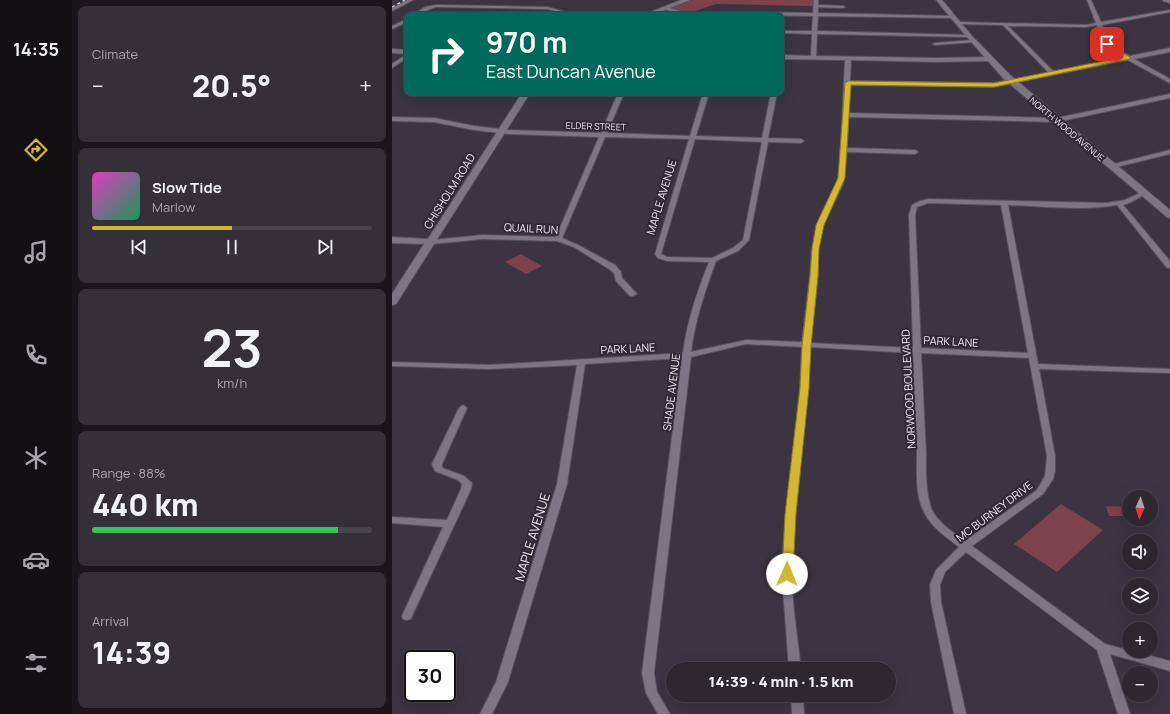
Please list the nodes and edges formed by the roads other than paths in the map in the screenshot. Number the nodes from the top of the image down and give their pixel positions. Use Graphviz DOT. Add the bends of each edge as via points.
graph roads {
  1 [pos="411,0"];
  2 [pos="687,0"];
  3 [pos="816,0"];
  4 [pos="939,0"];
  5 [pos="1089,0"];
  6 [pos="1165,0"];
  7 [pos="1170,2"];
  8 [pos="816,6"];
  9 [pos="843,7"];
  10 [pos="666,8"];
  11 [pos="392,10"];
  12 [pos="1170,11"];
  13 [pos="420,12"];
  14 [pos="569,12"];
  15 [pos="655,12"];
  16 [pos="678,12"];
  17 [pos="784,14"];
  18 [pos="815,14"];
  19 [pos="955,20"];
  20 [pos="404,22"];
  21 [pos="1004,24"];
  22 [pos="1099,24"];
  23 [pos="394,27"];
  24 [pos="784,32"];
  25 [pos="814,33"];
  26 [pos="933,35"];
  27 [pos="971,38"];
  28 [pos="1170,50"];
  29 [pos="392,51"];
  30 [pos="404,52"];
  31 [pos="936,54"];
  32 [pos="784,57"];
  33 [pos="404,58"];
  34 [pos="812,58"];
  35 [pos="1128,58"];
  36 [pos="848,59"];
  37 [pos="990,59"];
  38 [pos="936,60"];
  39 [pos="392,66"];
  40 [pos="1052,73"];
  41 [pos="1170,81"];
  42 [pos="1012,82"];
  43 [pos="848,83"];
  44 [pos="524,96"];
  45 [pos="620,96"];
  46 [pos="705,96"];
  47 [pos="773,96"];
  48 [pos="1170,96"];
  49 [pos="846,115"];
  50 [pos="392,119"];
  51 [pos="1057,120"];
  52 [pos="500,131"];
  53 [pos="602,135"];
  54 [pos="691,138"];
  55 [pos="765,140"];
  56 [pos="801,141"];
  57 [pos="844,150"];
  58 [pos="915,152"];
  59 [pos="1170,152"];
  60 [pos="1112,166"];
  61 [pos="1144,193"];
  62 [pos="1004,203"];
  63 [pos="1119,204"];
  64 [pos="1170,215"];
  65 [pos="392,240"];
  66 [pos="558,240"];
  67 [pos="432,242"];
  68 [pos="713,260"];
  69 [pos="1170,266"];
  70 [pos="395,291"];
  71 [pos="633,294"];
  72 [pos="392,302"];
  73 [pos="806,346"];
  74 [pos="917,350"];
  75 [pos="687,355"];
  76 [pos="1032,356"];
  77 [pos="581,362"];
  78 [pos="392,364"];
  79 [pos="1034,366"];
  80 [pos="1170,371"];
  81 [pos="463,408"];
  82 [pos="392,520"];
  83 [pos="450,524"];
  84 [pos="966,546"];
  85 [pos="407,616"];
  86 [pos="1102,647"];
  87 [pos="794,662"];
  88 [pos="1170,666"];
  89 [pos="797,702"];
  90 [pos="486,714"];
  91 [pos="664,714"];
  92 [pos="798,714"];
  93 [pos="960,714"];
  94 [pos="1124,714"];
  1 -- 11 [label="street"];
  2 -- 10 [label="main road"];
  3 -- 8 [label="street"];
  4 -- 19 [label="main road, NORTH WOOD AVENUE"];
  5 -- 22 [label="street"];
  6 -- 7 [label="street"];
  8 -- 9 [label="street"];
  8 -- 18 [label="street"];
  10 -- 15 [label="main road"];
  10 -- 16 [label="street"];
  12 -- 22 [label="street"];
  13 -- 14 [label="street" via="436,6 564,8"];
  17 -- 18 [label="street"];
  18 -- 19 [label="street"];
  18 -- 25 [label="street"];
  19 -- 21 [label="street"];
  19 -- 27 [label="main road, NORTH WOOD AVENUE"];
  20 -- 23 [label="street"];
  21 -- 22 [label="street"];
  21 -- 40 [label="street"];
  22 -- 35 [label="street" via="1107,44"];
  24 -- 25 [label="street"];
  25 -- 26 [label="street"];
  25 -- 34 [label="street"];
  26 -- 27 [label="street"];
  26 -- 27 [label="street" via="935,46"];
  27 -- 37 [label="main road, NORTH WOOD AVENUE"];
  28 -- 35 [label="street"];
  29 -- 30 [label="street"];
  31 -- 38 [label="street"];
  32 -- 34 [label="street"];
  33 -- 39 [label="street"];
  34 -- 36 [label="street"];
  35 -- 40 [label="street"];
  35 -- 41 [label="street"];
  36 -- 38 [label="street"];
  36 -- 43 [label="street"];
  37 -- 38 [label="street"];
  37 -- 42 [label="main road, NORTH WOOD AVENUE"];
  40 -- 42 [label="street"];
  42 -- 43 [label="street" via="979,86"];
  42 -- 51 [label="main road, NORTH WOOD AVENUE"];
  43 -- 49 [label="street"];
  44 -- 52 [label="main road, CHISHOLM ROAD"];
  45 -- 53 [label="street"];
  46 -- 54 [label="street, MAPLE AVENUE"];
  47 -- 55 [label="street"];
  48 -- 51 [label="street"];
  49 -- 51 [label="street"];
  49 -- 57 [label="street"];
  50 -- 52 [label="street, ELDER STREET" via="434,120"];
  51 -- 60 [label="main road, NORTH WOOD AVENUE"];
  52 -- 53 [label="street, ELDER STREET"];
  52 -- 67 [label="main road, CHISHOLM ROAD"];
  53 -- 54 [label="street, ELDER STREET"];
  53 -- 66 [label="street"];
  54 -- 55 [label="street, ELDER STREET"];
  54 -- 68 [label="street, MAPLE AVENUE" via="658,254 667,259"];
  55 -- 56 [label="street, ELDER STREET"];
  55 -- 68 [label="street" via="746,240 735,251"];
  57 -- 58 [label="street"];
  57 -- 73 [label="street" via="840,184 819,228"];
  59 -- 60 [label="street"];
  60 -- 61 [label="main road, NORTH WOOD AVENUE"];
  61 -- 63 [label="street, NORWOOD BOULEVARD"];
  61 -- 64 [label="main road, NORTH WOOD AVENUE"];
  62 -- 63 [label="street, NORWOOD BOULEVARD"];
  62 -- 74 [label="street, NORWOOD BOULEVARD" via="928,201 914,206 912,215"];
  62 -- 76 [label="street, MC BURNEY DRIVE"];
  63 -- 69 [label="street"];
  65 -- 67 [label="main road"];
  66 -- 67 [label="street, QUAIL RUN" via="483,237"];
  66 -- 71 [label="street, QUAIL RUN" via="576,246 612,267"];
  67 -- 70 [label="main road, CHISHOLM ROAD"];
  68 -- 75 [label="street, SHADE AVENUE" via="696,309"];
  70 -- 72 [label="main road, CHISHOLM ROAD"];
  73 -- 74 [label="street, PARK LANE"];
  73 -- 75 [label="street, PARK LANE" via="746,342"];
  73 -- 87 [label="street" via="787,558"];
  74 -- 76 [label="street, PARK LANE"];
  74 -- 84 [label="street, NORWOOD BOULEVARD" via="926,507 943,530"];
  75 -- 77 [label="street, PARK LANE"];
  75 -- 91 [label="street, SHADE AVENUE" via="648,672 652,693"];
  76 -- 79 [label="street, MC BURNEY DRIVE"];
  77 -- 78 [label="street, PARK LANE" via="490,367"];
  77 -- 90 [label="street, MAPLE AVENUE" via="562,484 502,682"];
  79 -- 80 [label="street"];
  79 -- 84 [label="street, MC BURNEY DRIVE" via="1051,456 1049,482 1040,492"];
  81 -- 83 [label="street" via="437,464 438,469 467,483"];
  82 -- 83 [label="street"];
  83 -- 85 [label="street"];
  84 -- 86 [label="street, NORWOOD BOULEVARD"];
  84 -- 93 [label="street, MC BURNEY DRIVE" via="941,570 935,585 936,602"];
  86 -- 88 [label="street"];
  86 -- 94 [label="street"];
  89 -- 92 [label="street"];
}
